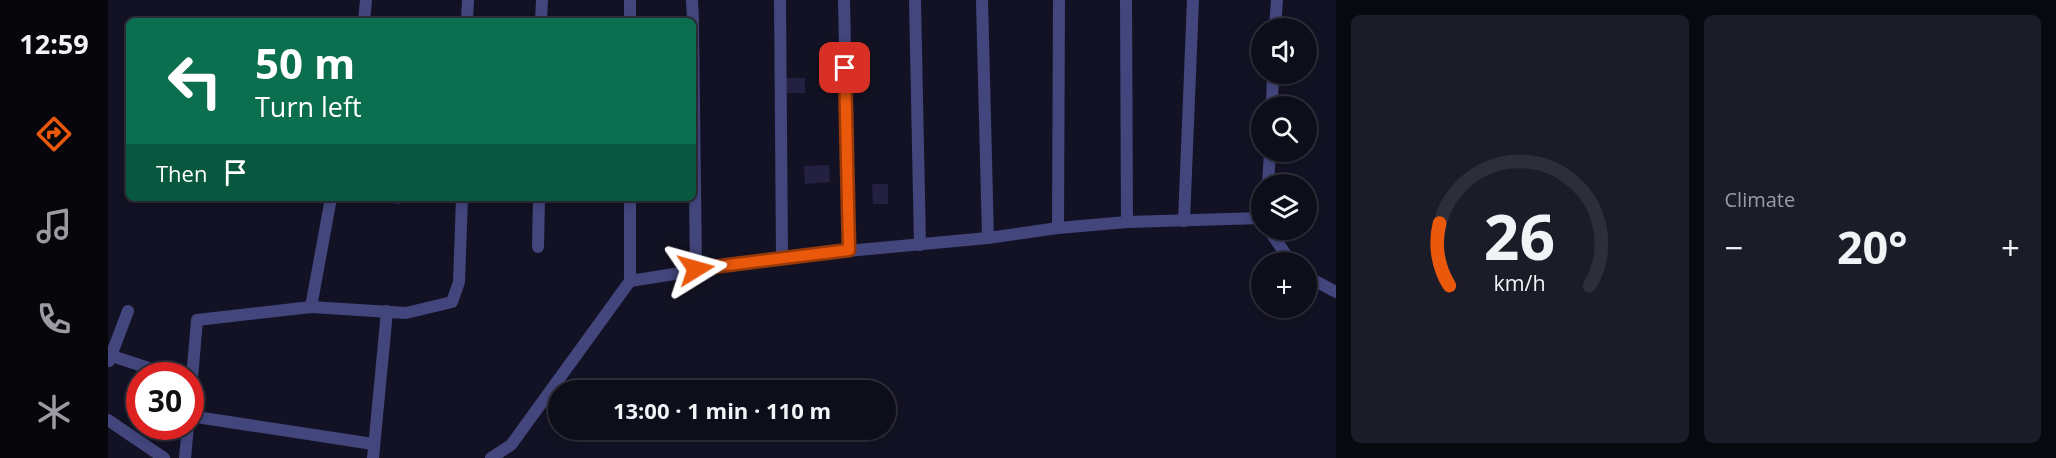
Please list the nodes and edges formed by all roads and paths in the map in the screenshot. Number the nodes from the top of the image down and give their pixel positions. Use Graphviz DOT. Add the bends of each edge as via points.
graph roads {
  1 [pos="366,0"];
  2 [pos="468,0"];
  3 [pos="542,0"];
  4 [pos="630,0"];
  5 [pos="692,0"];
  6 [pos="780,0"];
  7 [pos="844,0"];
  8 [pos="915,0"];
  9 [pos="982,0"];
  10 [pos="1059,0"];
  11 [pos="1126,0"];
  12 [pos="1193,0"];
  13 [pos="1277,0"];
  14 [pos="364,18"];
  15 [pos="467,18"];
  16 [pos="541,18"];
  17 [pos="630,18"];
  18 [pos="693,18"];
  19 [pos="1276,18"];
  20 [pos="330,201"];
  21 [pos="462,201"];
  22 [pos="538,201"];
  23 [pos="630,201"];
  24 [pos="695,201"];
  25 [pos="1251,218"];
  26 [pos="1184,221"];
  27 [pos="1127,222"];
  28 [pos="1058,228"];
  29 [pos="988,238"];
  30 [pos="920,245"];
  31 [pos="538,247"];
  32 [pos="849,250"];
  33 [pos="782,257"];
  34 [pos="696,269"];
  35 [pos="630,281"];
  36 [pos="1317,282"];
  37 [pos="1336,292"];
  38 [pos="311,307"];
  39 [pos="128,311"];
  40 [pos="387,311"];
  41 [pos="110,359"];
  42 [pos="193,362"];
  43 [pos="126,363"];
  44 [pos="204,418"];
  45 [pos="108,420"];
  46 [pos="187,440"];
  47 [pos="374,444"];
  48 [pos="164,458"];
  49 [pos="185,458"];
  50 [pos="373,458"];
  51 [pos="491,458"];
  1 -- 14 [label="street"];
  2 -- 15 [label="street"];
  3 -- 16 [label="street"];
  4 -- 17 [label="street"];
  5 -- 18 [label="street"];
  6 -- 33 [label="street"];
  7 -- 32 [label="street"];
  8 -- 30 [label="street"];
  9 -- 29 [label="street"];
  10 -- 28 [label="street"];
  11 -- 27 [label="street"];
  12 -- 26 [label="street"];
  13 -- 19 [label="street"];
  20 -- 38 [label="street"];
  21 -- 40 [label="street" via="459,282 452,302 406,313"];
  22 -- 31 [label="street"];
  23 -- 35 [label="street"];
  24 -- 34 [label="street"];
  25 -- 26 [label="street"];
  26 -- 27 [label="street"];
  27 -- 28 [label="street"];
  28 -- 29 [label="street"];
  29 -- 30 [label="street"];
  30 -- 32 [label="street"];
  32 -- 33 [label="street"];
  33 -- 34 [label="street"];
  34 -- 35 [label="street"];
  35 -- 51 [label="street" via="512,445"];
  36 -- 37 [label="street"];
  38 -- 40 [label="street"];
  38 -- 42 [label="street" via="197,320"];
  39 -- 41 [label="street"];
  40 -- 47 [label="street"];
  41 -- 43 [label="street"];
  44 -- 47 [label="street"];
  45 -- 48 [label="street"];
  46 -- 49 [label="street"];
  47 -- 50 [label="street"];
}
